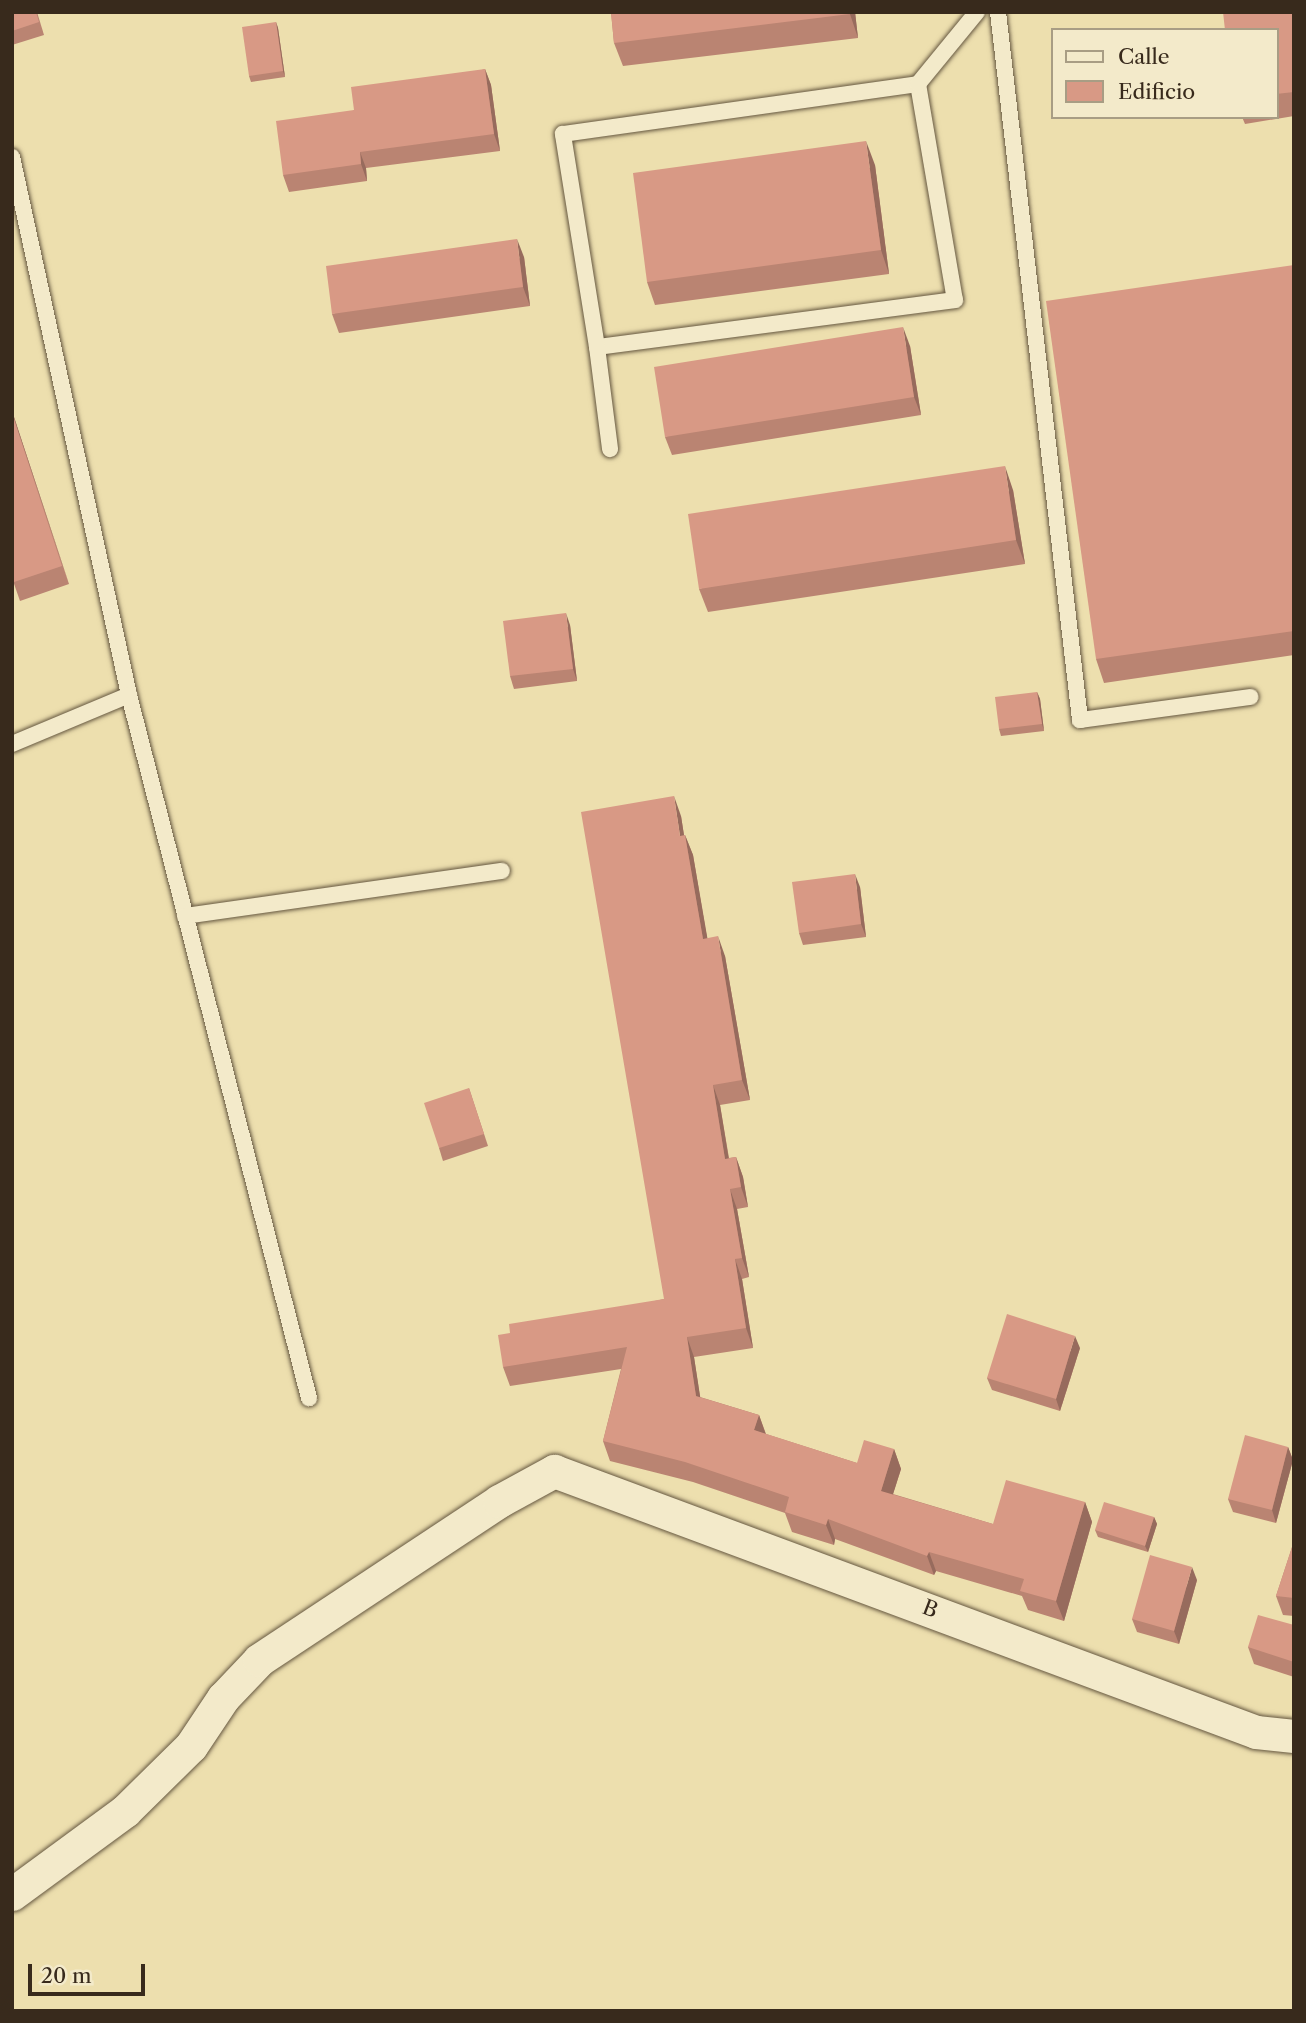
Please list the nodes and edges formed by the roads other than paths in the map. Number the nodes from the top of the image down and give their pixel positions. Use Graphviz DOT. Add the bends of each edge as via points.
graph roads {
  1 [pos="977,12"];
  2 [pos="998,12"];
  3 [pos="918,84"];
  4 [pos="12,157"];
  5 [pos="597,348"];
  6 [pos="610,449"];
  7 [pos="129,695"];
  8 [pos="1250,697"];
  9 [pos="12,744"];
  10 [pos="502,871"];
  11 [pos="186,916"];
  12 [pos="309,1398"];
  13 [pos="1294,1736"];
  14 [pos="12,1894"];
  1 -- 3 [label="lane"];
  2 -- 8 [label="lane" via="1080,720"];
  3 -- 5 [label="lane" via="563,134"];
  3 -- 5 [label="lane" via="956,300"];
  4 -- 7 [label="lane"];
  5 -- 6 [label="lane"];
  7 -- 9 [label="lane"];
  7 -- 11 [label="lane"];
  10 -- 11 [label="lane"];
  11 -- 12 [label="lane"];
  13 -- 14 [label="street, B" via="1256,1732 568,1472 554,1471 526,1483 259,1660 223,1698 191,1746 125,1811"];
}
